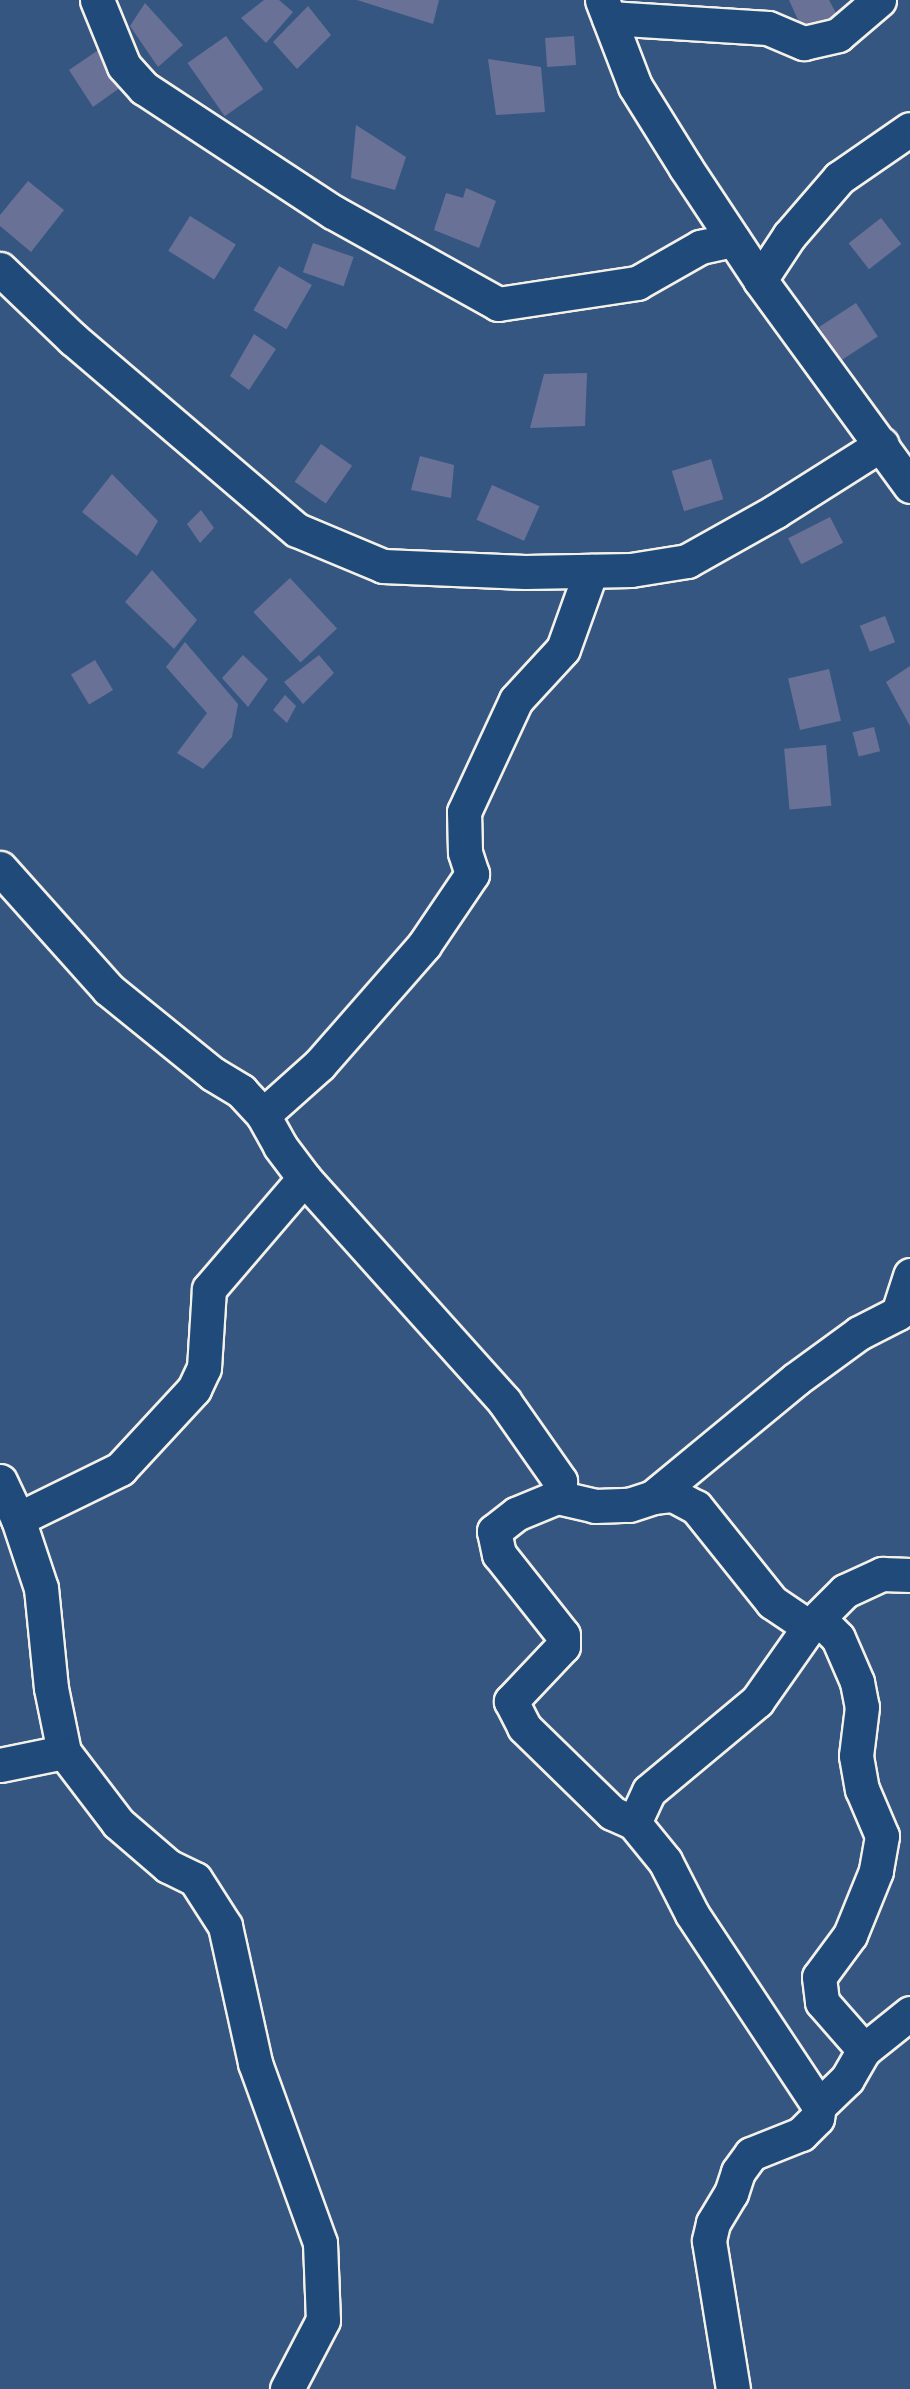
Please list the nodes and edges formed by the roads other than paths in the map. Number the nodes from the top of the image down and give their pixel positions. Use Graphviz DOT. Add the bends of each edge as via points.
graph roads {
  1 [pos="97,0"];
  2 [pos="879,0"];
  3 [pos="605,9"];
  4 [pos="910,129"];
  5 [pos="733,240"];
  6 [pos="0,269"];
  7 [pos="760,280"];
  8 [pos="882,444"];
  9 [pos="910,486"];
  10 [pos="591,571"];
  11 [pos="0,867"];
  12 [pos="263,1115"];
  13 [pos="304,1178"];
  14 [pos="910,1275"];
  15 [pos="904,1325"];
  16 [pos="0,1480"];
  17 [pos="557,1497"];
  18 [pos="653,1497"];
  19 [pos="18,1519"];
  20 [pos="910,1575"];
  21 [pos="814,1624"];
  22 [pos="64,1752"];
  23 [pos="0,1765"];
  24 [pos="634,1823"];
  25 [pos="910,2013"];
  26 [pos="864,2050"];
  27 [pos="819,2106"];
  28 [pos="287,2389"];
  29 [pos="733,2389"];
  1 -- 5 [label="street" via="124,66 144,88 333,212 498,304 637,283 700,247"];
  2 -- 3 [label="street" via="838,35 804,43 768,28"];
  3 -- 5 [label="street" via="635,86"];
  4 -- 7 [label="street" via="839,178 789,236"];
  5 -- 7 [label="street"];
  6 -- 10 [label="street" via="73,339 297,530 383,566"];
  7 -- 8 [label="street"];
  8 -- 9 [label="street"];
  8 -- 10 [label="street" via="776,512 687,561 631,570"];
  10 -- 12 [label="street" via="563,649 516,700 464,813 465,852 472,874 424,945 320,1064"];
  11 -- 12 [label="street" via="108,989 213,1074 241,1091"];
  12 -- 13 [label="street"];
  13 -- 17 [label="street" via="504,1401 560,1481"];
  13 -- 19 [label="street" via="209,1289 204,1368 194,1389 120,1469"];
  14 -- 15 [label="street"];
  15 -- 18 [label="street" via="859,1333 796,1379"];
  16 -- 19 [label="street"];
  17 -- 18 [label="street" via="595,1506 629,1504"];
  17 -- 24 [label="street" via="516,1514 494,1531 499,1554 563,1635 564,1646 511,1701 524,1727 612,1813"];
  18 -- 21 [label="street" via="673,1495 696,1507 772,1602"];
  19 -- 22 [label="street" via="41,1588 51,1688"];
  20 -- 21 [label="street" via="882,1574 846,1591"];
  21 -- 24 [label="street" via="757,1701 649,1791"];
  21 -- 26 [label="street" via="838,1638 857,1682 862,1707 856,1756 862,1789 882,1836 876,1871 850,1935 819,1977 822,2002"];
  22 -- 23 [label="street"];
  22 -- 28 [label="street" via="117,1823 168,1866 195,1879 225,1926 255,2063 320,2243 323,2320"];
  24 -- 27 [label="street" via="665,1861 692,1914"];
  25 -- 26 [label="street"];
  26 -- 27 [label="street" via="847,2079"];
  27 -- 29 [label="street" via="817,2118 801,2134 751,2154 713,2223 709,2241"];
}
